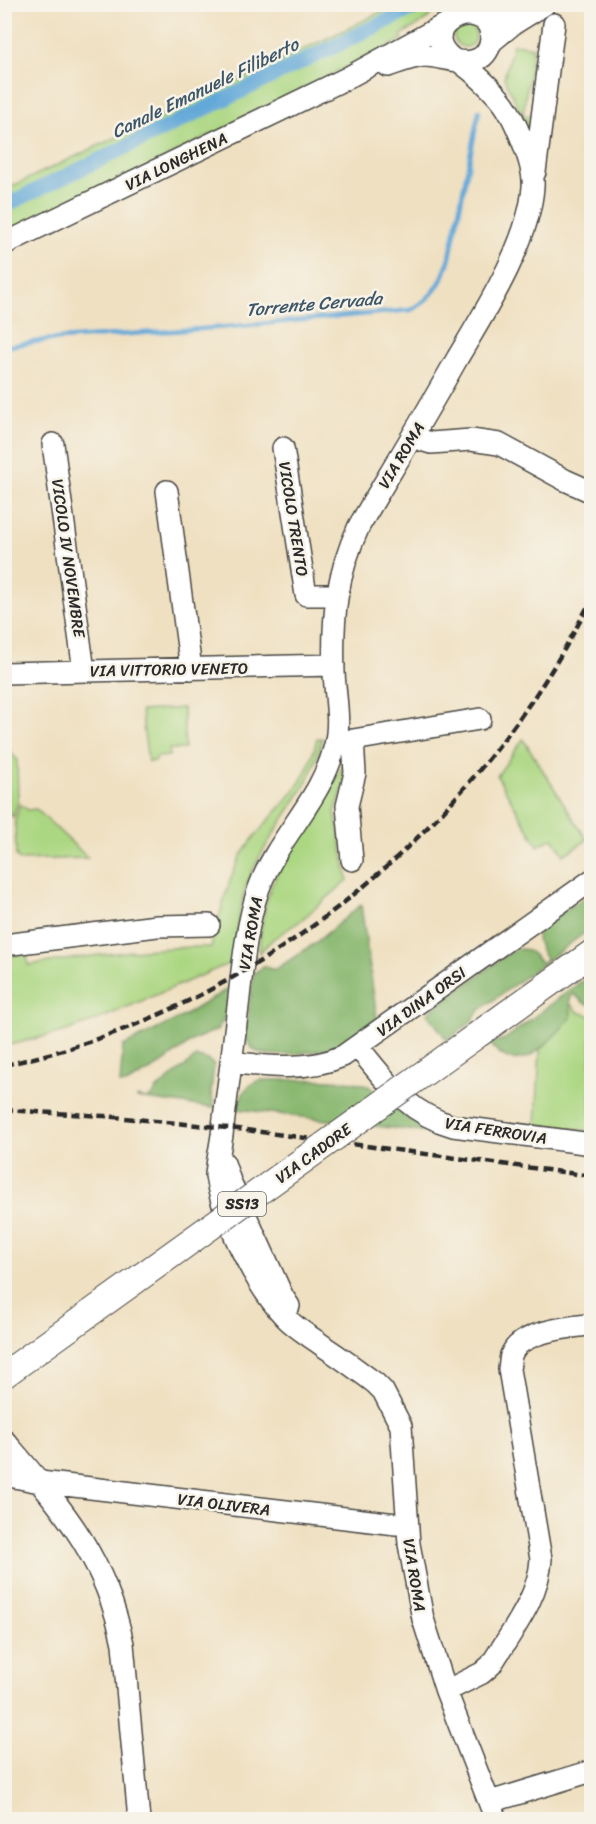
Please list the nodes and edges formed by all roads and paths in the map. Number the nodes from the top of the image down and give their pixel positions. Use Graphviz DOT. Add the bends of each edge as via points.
graph roads {
  1 [pos="547,11"];
  2 [pos="464,13"];
  3 [pos="490,45"];
  4 [pos="457,61"];
  5 [pos="347,78"];
  6 [pos="502,101"];
  7 [pos="534,186"];
  8 [pos="4,244"];
  9 [pos="412,436"];
  10 [pos="53,444"];
  11 [pos="284,448"];
  12 [pos="167,491"];
  13 [pos="591,492"];
  14 [pos="337,595"];
  15 [pos="334,665"];
  16 [pos="191,669"];
  17 [pos="84,671"];
  18 [pos="4,673"];
  19 [pos="480,719"];
  20 [pos="344,741"];
  21 [pos="352,860"];
  22 [pos="591,880"];
  23 [pos="209,925"];
  24 [pos="4,945"];
  25 [pos="591,953"];
  26 [pos="358,1047"];
  27 [pos="231,1062"];
  28 [pos="591,1144"];
  29 [pos="588,1325"];
  30 [pos="4,1375"];
  31 [pos="4,1440"];
  32 [pos="4,1475"];
  33 [pos="40,1482"];
  34 [pos="407,1524"];
  35 [pos="446,1691"];
  36 [pos="591,1771"];
  37 [pos="493,1811"];
  38 [pos="139,1820"];
  1 -- 2 [label="street, VIA LONGHENA"];
  1 -- 3 [label="street, VIA LONGHENA" via="513,24"];
  1 -- 7 [label="street, VIA ROMA"];
  2 -- 3 [label="street" via="489,27"];
  2 -- 4 [label="street" via="440,33 442,48"];
  2 -- 5 [label="street, VIA LONGHENA"];
  3 -- 4 [label="street, VIA LONGHENA" via="476,60"];
  3 -- 6 [label="street, VIA ROMA"];
  4 -- 5 [label="street, VIA LONGHENA" via="434,56 414,58"];
  4 -- 6 [label="street, VIA ROMA" via="478,75"];
  5 -- 8 [label="street, VIA LONGHENA"];
  6 -- 7 [label="street, VIA ROMA" via="528,157"];
  7 -- 9 [label="street, VIA ROMA" via="516,249 487,309"];
  9 -- 13 [label="street" via="431,443 471,440 499,444"];
  9 -- 14 [label="street, VIA ROMA" via="359,526 346,556"];
  10 -- 17 [label="street, VICOLO IV NOVEMBRE"];
  11 -- 14 [label="street, VICOLO TRENTO" via="306,595"];
  12 -- 16 [label="street"];
  14 -- 15 [label="street, VIA ROMA"];
  15 -- 16 [label="street, VIA VITTORIO VENETO"];
  15 -- 20 [label="street, VIA ROMA" via="338,719"];
  16 -- 17 [label="street, VIA VITTORIO VENETO"];
  17 -- 18 [label="street, VIA VITTORIO VENETO"];
  19 -- 20 [label="street"];
  20 -- 21 [label="street, VIA ROMA" via="354,773 347,806"];
  20 -- 27 [label="street, VIA ROMA" via="258,890"];
  22 -- 26 [label="street, VIA DINA ORSI"];
  23 -- 24 [label="street" via="157,926"];
  25 -- 30 [label="main road, VIA CADORE / SS13, bridge"];
  26 -- 27 [label="street, VIA DINA ORSI" via="315,1065"];
  26 -- 28 [label="street, VIA FERROVIA" via="409,1104 436,1121"];
  27 -- 34 [label="street, VIA ROMA" via="221,1144 230,1180 293,1313 328,1348 383,1391 401,1426"];
  29 -- 35 [label="street" via="550,1329 515,1348 511,1356 509,1369 541,1559 540,1575 531,1599 490,1665"];
  31 -- 33 [label="street"];
  32 -- 33 [label="street, VIA OLIVERA"];
  33 -- 34 [label="street, VIA OLIVERA"];
  33 -- 38 [label="street" via="90,1552 114,1606 126,1666"];
  34 -- 35 [label="street, VIA ROMA" via="423,1619"];
  35 -- 37 [label="street, VIA ROMA"];
  36 -- 37 [label="street"];
}
